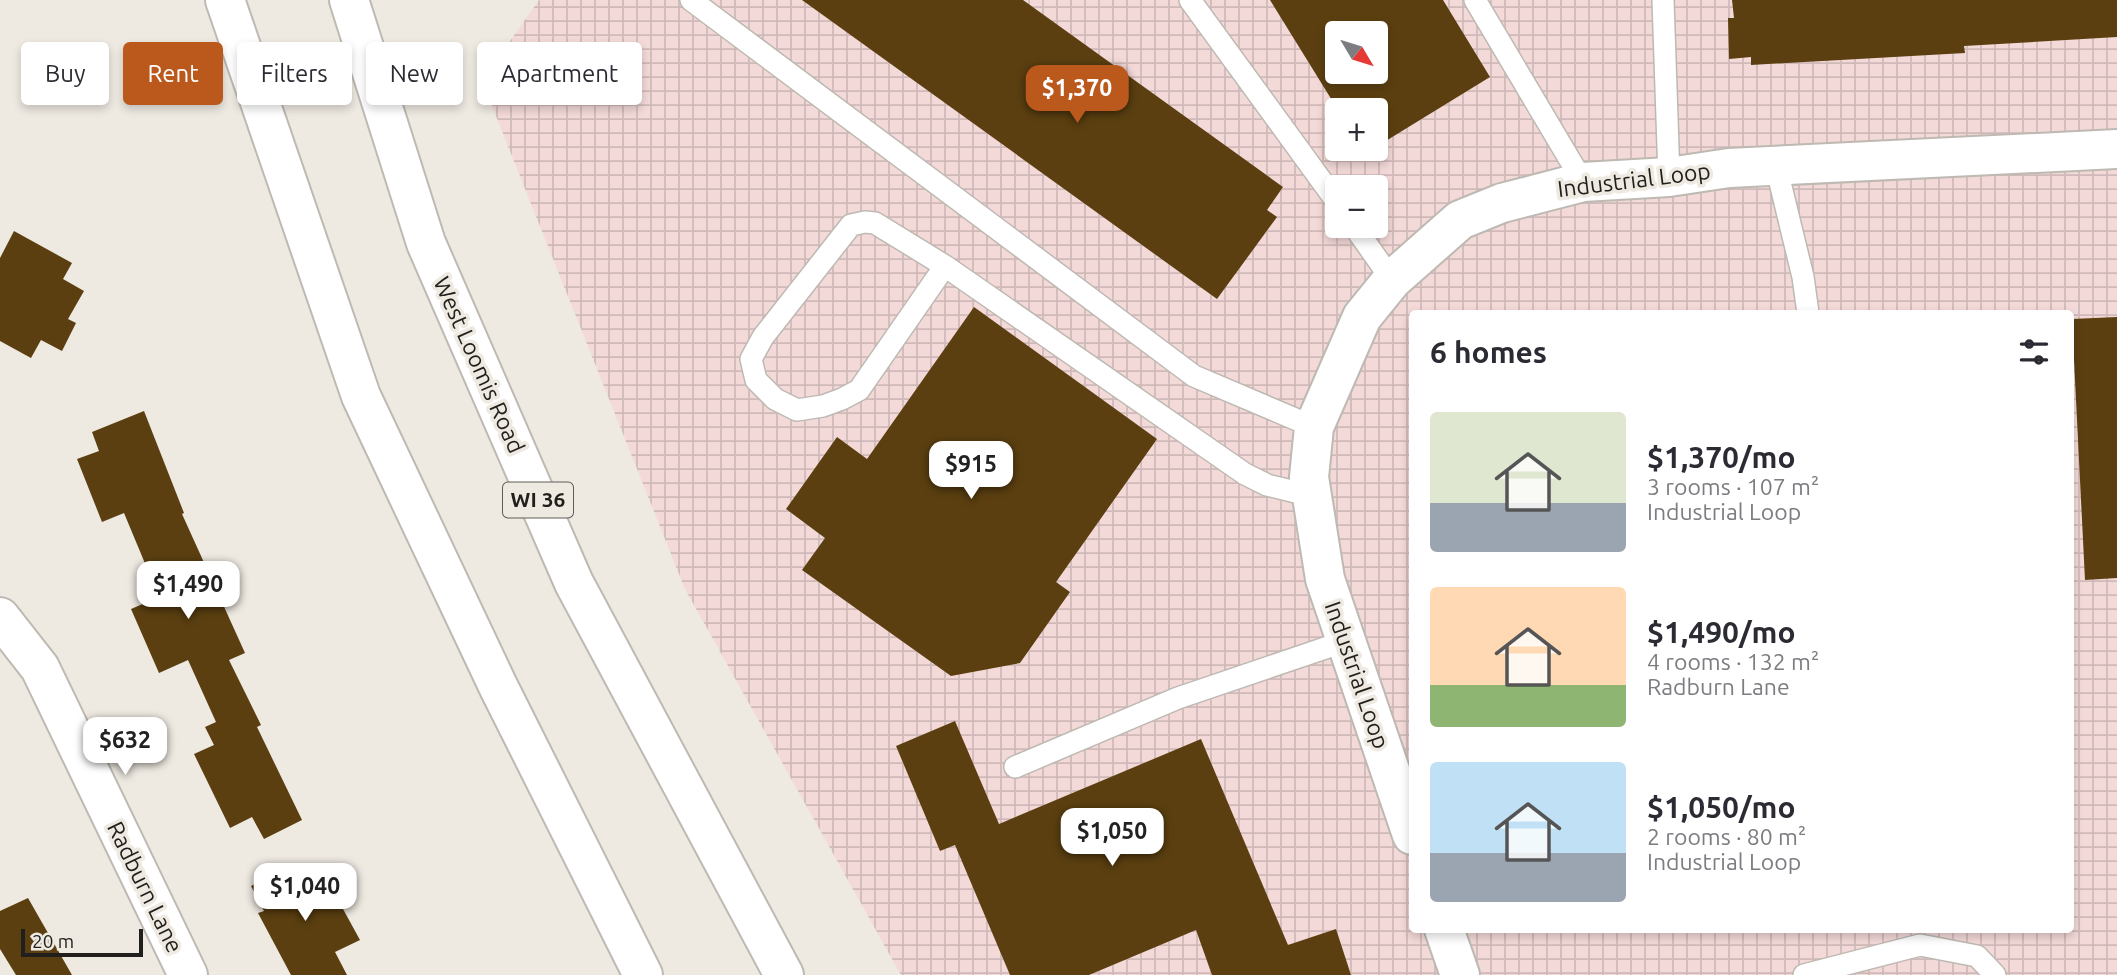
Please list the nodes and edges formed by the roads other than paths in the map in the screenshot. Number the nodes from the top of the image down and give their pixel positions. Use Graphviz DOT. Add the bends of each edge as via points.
graph roads {
  1 [pos="225,0"];
  2 [pos="349,0"];
  3 [pos="691,0"];
  4 [pos="1190,0"];
  5 [pos="1475,0"];
  6 [pos="1662,0"];
  7 [pos="2117,149"];
  8 [pos="1776,166"];
  9 [pos="1669,177"];
  10 [pos="1583,182"];
  11 [pos="1325,186"];
  12 [pos="1362,238"];
  13 [pos="945,266"];
  14 [pos="1392,280"];
  15 [pos="1808,310"];
  16 [pos="1314,427"];
  17 [pos="1312,496"];
  18 [pos="0,617"];
  19 [pos="1346,641"];
  20 [pos="1015,767"];
  21 [pos="1409,826"];
  22 [pos="1445,933"];
  23 [pos="188,975"];
  24 [pos="643,975"];
  25 [pos="784,975"];
  26 [pos="1460,975"];
  27 [pos="1804,975"];
  28 [pos="1995,975"];
  1 -- 24 [label="main road" via="361,396 498,686"];
  2 -- 25 [label="main road, West Loomis Road / WI 36" via="426,243 574,583"];
  3 -- 16 [label="lane" via="1194,376"];
  4 -- 11 [label="lane"];
  5 -- 10 [label="lane"];
  6 -- 9 [label="lane"];
  7 -- 8 [label="main road, Industrial Loop"];
  8 -- 9 [label="main road, Industrial Loop"];
  8 -- 15 [label="lane"];
  9 -- 10 [label="main road, Industrial Loop"];
  10 -- 14 [label="main road, Industrial Loop" via="1502,203 1460,220"];
  12 -- 14 [label="lane"];
  13 -- 13 [label="lane" via="859,390 823,406 797,410 775,399 756,380 751,359 763,338 851,226 875,223"];
  13 -- 17 [label="lane" via="1245,474 1267,485"];
  14 -- 16 [label="main road, Industrial Loop" via="1362,317"];
  16 -- 17 [label="main road, Industrial Loop" via="1309,477"];
  17 -- 19 [label="main road, Industrial Loop" via="1325,579"];
  18 -- 23 [label="main road, Radburn Lane" via="40,668"];
  19 -- 20 [label="lane" via="1178,698"];
  19 -- 21 [label="main road, Industrial Loop"];
  22 -- 26 [label="main road"];
  27 -- 28 [label="lane" via="1920,945 1977,956"];
}
